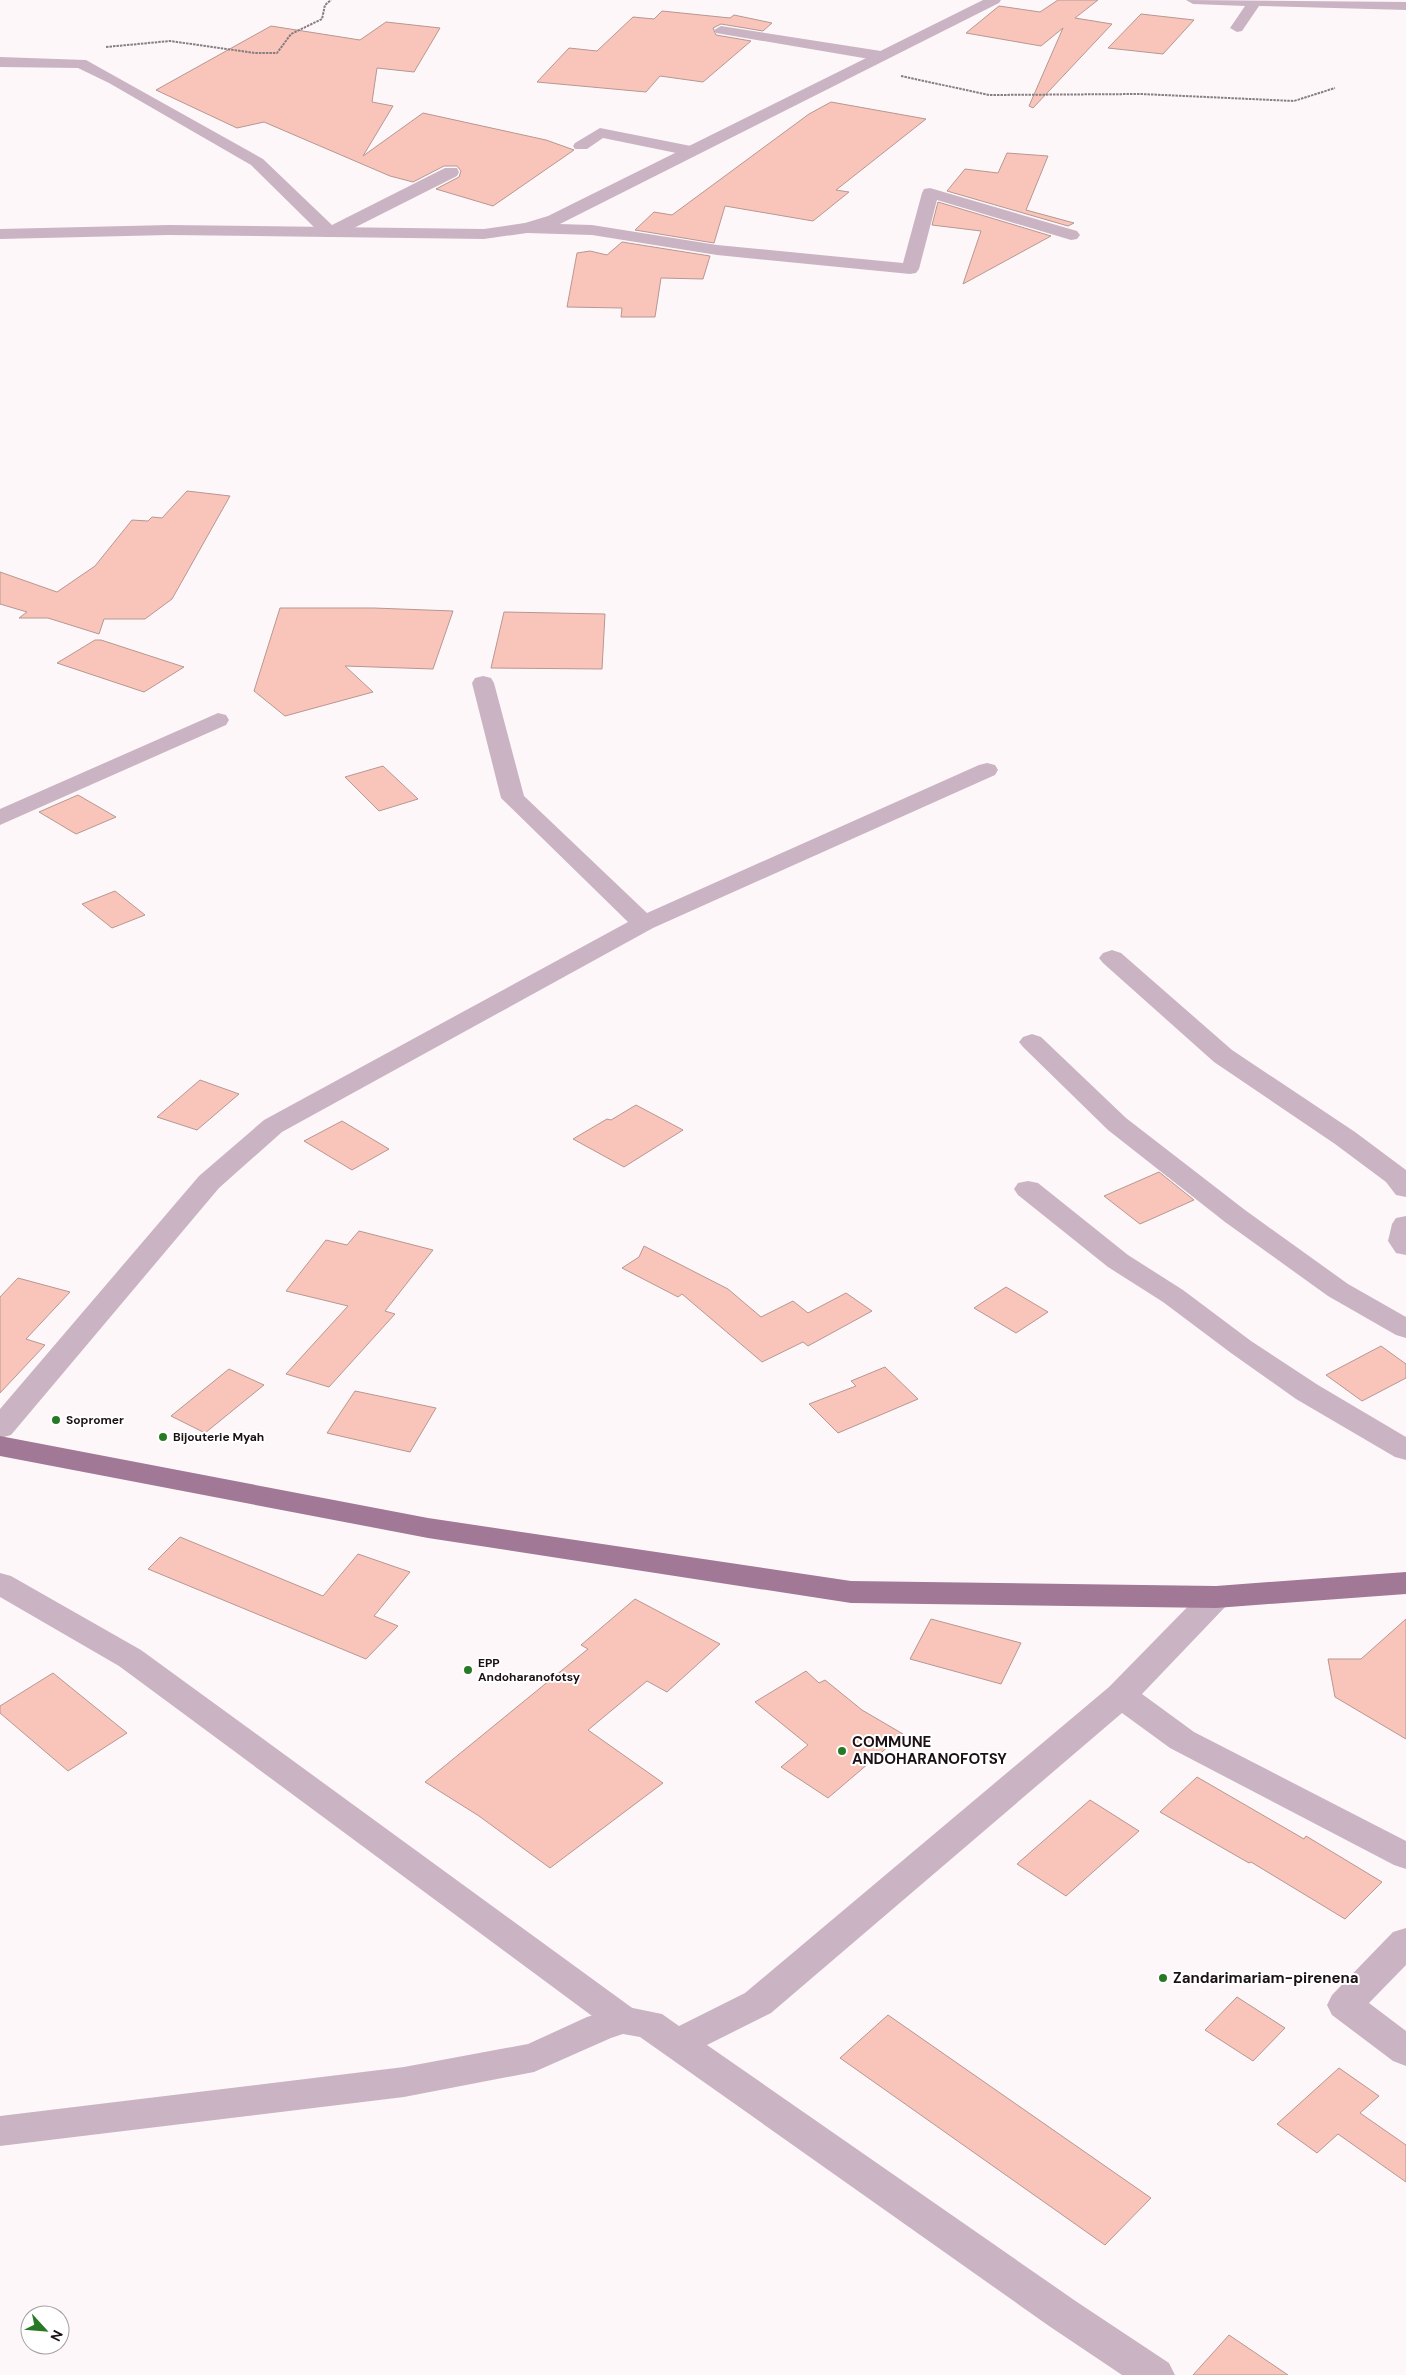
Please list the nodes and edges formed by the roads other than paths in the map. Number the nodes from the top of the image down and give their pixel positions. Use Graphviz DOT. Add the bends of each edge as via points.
graph roads {
  1 [pos="994,0"];
  2 [pos="1193,0"];
  3 [pos="1254,3"];
  4 [pos="1406,6"];
  5 [pos="1237,28"];
  6 [pos="721,30"];
  7 [pos="881,56"];
  8 [pos="0,62"];
  9 [pos="581,146"];
  10 [pos="691,151"];
  11 [pos="451,172"];
  12 [pos="527,228"];
  13 [pos="1,232"];
  14 [pos="330,233"];
  15 [pos="1071,235"];
  16 [pos="482,683"];
  17 [pos="218,720"];
  18 [pos="988,770"];
  19 [pos="0,818"];
  20 [pos="644,923"];
  21 [pos="1112,958"];
  22 [pos="1032,1042"];
  23 [pos="1028,1189"];
  24 [pos="1406,1189"];
  25 [pos="1406,1224"];
  26 [pos="1406,1248"];
  27 [pos="1406,1329"];
  28 [pos="0,1428"];
  29 [pos="0,1446"];
  30 [pos="1406,1450"];
  31 [pos="0,1583"];
  32 [pos="1406,1583"];
  33 [pos="1216,1597"];
  34 [pos="1121,1695"];
  35 [pos="1406,1856"];
  36 [pos="1406,1942"];
  37 [pos="623,2020"];
  38 [pos="679,2043"];
  39 [pos="1406,2051"];
  40 [pos="0,2131"];
  41 [pos="1155,2375"];
  1 -- 7 [label="street"];
  2 -- 3 [label="street"];
  3 -- 4 [label="street"];
  3 -- 5 [label="street"];
  6 -- 7 [label="street"];
  7 -- 10 [label="street"];
  8 -- 14 [label="street" via="81,64 257,162"];
  9 -- 10 [label="street" via="600,133"];
  10 -- 12 [label="street" via="554,220"];
  11 -- 14 [label="street"];
  12 -- 14 [label="street" via="484,234"];
  12 -- 15 [label="street" via="592,230 717,250 910,269 930,193"];
  13 -- 14 [label="street" via="169,230"];
  16 -- 20 [label="street" via="513,798"];
  17 -- 19 [label="street"];
  18 -- 20 [label="street"];
  20 -- 28 [label="street" via="273,1126 209,1182"];
  21 -- 24 [label="street" via="1223,1056 1345,1138 1396,1176"];
  22 -- 27 [label="street" via="1117,1124 1227,1210 1338,1290"];
  23 -- 30 [label="street" via="1118,1261 1173,1296 1241,1347 1307,1392"];
  25 -- 26 [label="street" via="1402,1241"];
  29 -- 33 [label="main road" via="428,1528 851,1592"];
  31 -- 37 [label="street" via="130,1658"];
  32 -- 33 [label="main road"];
  33 -- 34 [label="street"];
  34 -- 35 [label="street" via="1182,1740"];
  34 -- 38 [label="street" via="758,2004"];
  36 -- 39 [label="street" via="1345,2005"];
  37 -- 38 [label="street" via="649,2024"];
  37 -- 40 [label="street" via="534,2057 404,2082"];
  38 -- 41 [label="street" via="1063,2314"];
}
